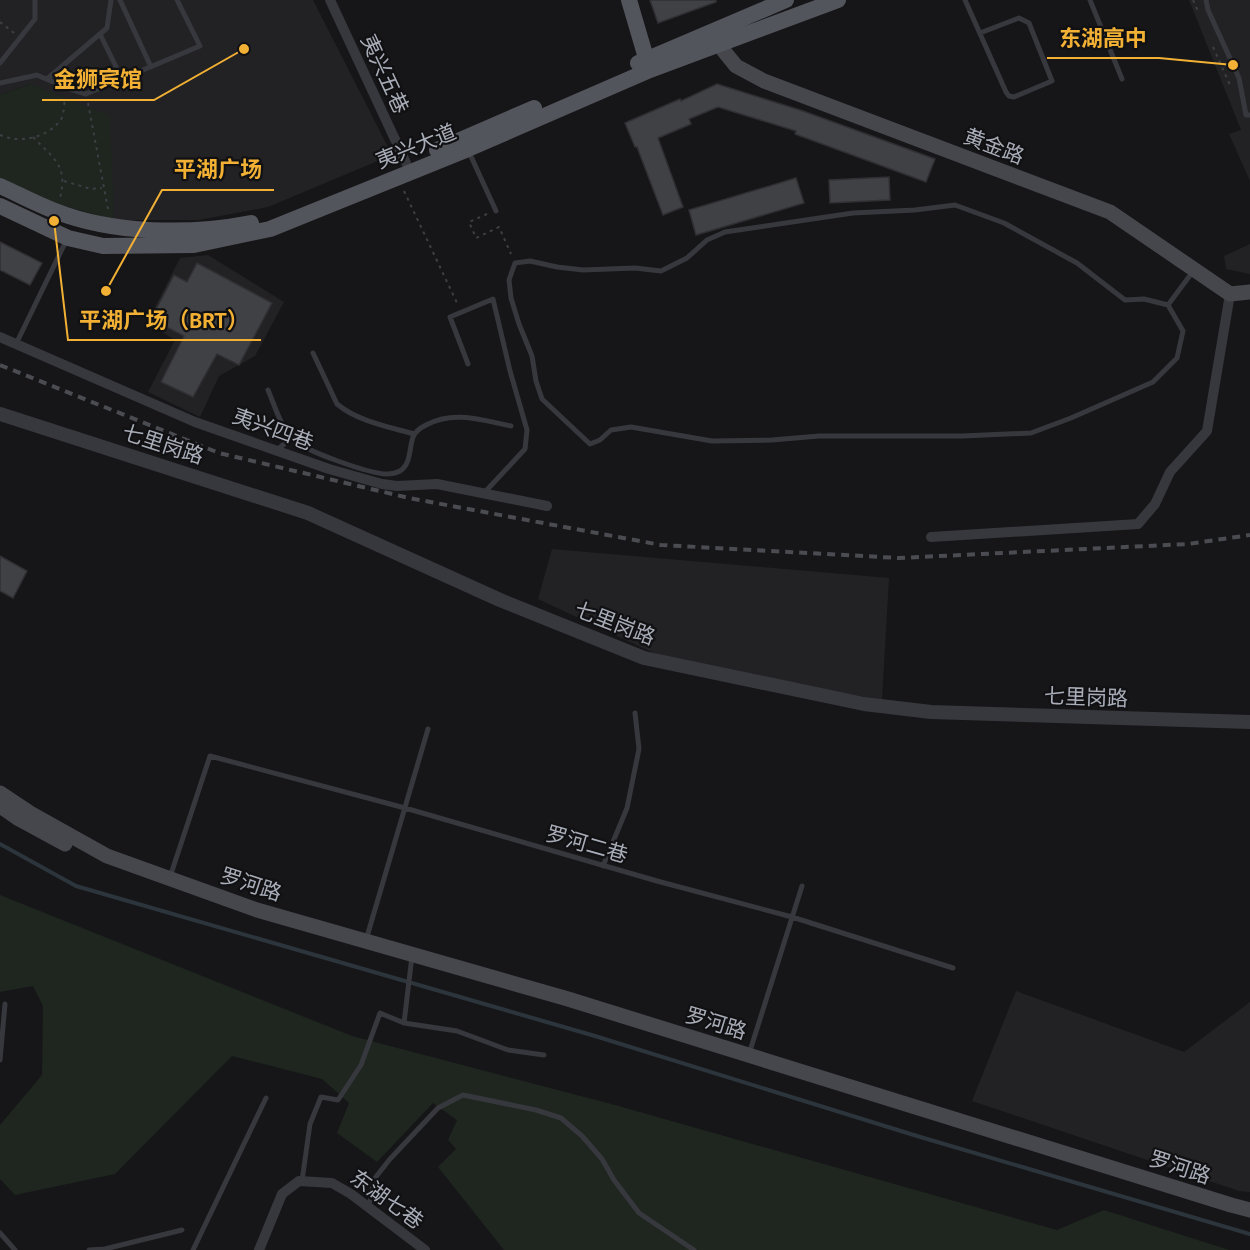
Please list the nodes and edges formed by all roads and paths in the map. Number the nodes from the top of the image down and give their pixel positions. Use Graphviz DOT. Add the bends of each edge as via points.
graph roads {
  1 [pos="35,0"];
  2 [pos="111,0"];
  3 [pos="120,0"];
  4 [pos="177,0"];
  5 [pos="330,0"];
  6 [pos="629,0"];
  7 [pos="786,0"];
  8 [pos="838,0"];
  9 [pos="965,0"];
  10 [pos="1090,0"];
  11 [pos="1206,0"];
  12 [pos="0,22"];
  13 [pos="980,33"];
  14 [pos="100,34"];
  15 [pos="20,38"];
  16 [pos="719,45"];
  17 [pos="0,63"];
  18 [pos="648,65"];
  19 [pos="152,67"];
  20 [pos="47,79"];
  21 [pos="122,79"];
  22 [pos="1122,79"];
  23 [pos="0,83"];
  24 [pos="67,88"];
  25 [pos="86,94"];
  26 [pos="1250,115"];
  27 [pos="0,135"];
  28 [pos="33,137"];
  29 [pos="468,149"];
  30 [pos="402,170"];
  31 [pos="64,181"];
  32 [pos="0,186"];
  33 [pos="102,188"];
  34 [pos="0,206"];
  35 [pos="496,211"];
  36 [pos="56,212"];
  37 [pos="109,215"];
  38 [pos="68,238"];
  39 [pos="515,263"];
  40 [pos="1194,270"];
  41 [pos="1250,292"];
  42 [pos="1230,294"];
  43 [pos="1168,305"];
  44 [pos="461,313"];
  45 [pos="0,337"];
  46 [pos="16,344"];
  47 [pos="314,353"];
  48 [pos="468,364"];
  49 [pos="268,390"];
  50 [pos="0,414"];
  51 [pos="511,426"];
  52 [pos="414,434"];
  53 [pos="291,438"];
  54 [pos="276,452"];
  55 [pos="484,493"];
  56 [pos="547,506"];
  57 [pos="931,537"];
  58 [pos="635,713"];
  59 [pos="1250,722"];
  60 [pos="429,729"];
  61 [pos="0,793"];
  62 [pos="0,806"];
  63 [pos="405,808"];
  64 [pos="603,866"];
  65 [pos="169,878"];
  66 [pos="802,886"];
  67 [pos="792,917"];
  68 [pos="366,941"];
  69 [pos="412,955"];
  70 [pos="953,968"];
  71 [pos="5,1004"];
  72 [pos="404,1023"];
  73 [pos="544,1055"];
  74 [pos="749,1055"];
  75 [pos="0,1060"];
  76 [pos="266,1098"];
  77 [pos="302,1181"];
  78 [pos="369,1208"];
  79 [pos="1250,1210"];
  80 [pos="182,1230"];
  81 [pos="0,1233"];
  82 [pos="15,1250"];
  83 [pos="88,1250"];
  84 [pos="193,1250"];
  85 [pos="259,1250"];
  86 [pos="425,1250"];
  87 [pos="694,1250"];
  1 -- 15 [label="lane" via="35,19"];
  2 -- 14 [label="lane" via="107,28"];
  3 -- 19 [label="lane"];
  4 -- 19 [label="lane" via="200,46"];
  5 -- 30 [label="street, 夷兴五巷"];
  6 -- 18 [label="main road"];
  7 -- 18 [label="main road, 夷兴大道"];
  8 -- 16 [label="main road, 夷兴大道"];
  9 -- 13 [label="lane"];
  10 -- 22 [label="lane"];
  11 -- 26 [label="lane" via="1239,78 1246,115"];
  12 -- 15 [label="path"];
  13 -- 13 [label="lane" via="1009,96 1052,81 1029,23 1019,18"];
  14 -- 20 [label="lane"];
  14 -- 21 [label="lane"];
  15 -- 17 [label="lane"];
  16 -- 18 [label="main road, 夷兴大道"];
  16 -- 40 [label="main road, 黄金路" via="736,66 764,81 1110,212"];
  18 -- 29 [label="main road, 夷兴大道"];
  18 -- 30 [label="main road, 夷兴大道"];
  19 -- 21 [label="lane"];
  20 -- 23 [label="lane" via="37,75"];
  20 -- 24 [label="lane"];
  21 -- 25 [label="lane"];
  24 -- 25 [label="lane"];
  24 -- 28 [label="path" via="62,120"];
  25 -- 33 [label="path"];
  27 -- 28 [label="path" via="10,140"];
  28 -- 31 [label="path" via="60,165"];
  29 -- 30 [label="main road, 夷兴大道"];
  29 -- 35 [label="lane"];
  30 -- 36 [label="main road, 夷兴大道" via="267,219 236,226 194,231 116,227"];
  30 -- 38 [label="main road, 夷兴大道" via="270,229 231,238 137,247 103,246"];
  30 -- 44 [label="path"];
  31 -- 33 [label="path"];
  31 -- 36 [label="path"];
  32 -- 36 [label="main road, 夷兴大道"];
  33 -- 37 [label="path"];
  34 -- 38 [label="main road, 夷兴大道"];
  35 -- 39 [label="path" via="469,222 476,238 499,227"];
  38 -- 46 [label="lane"];
  39 -- 43 [label="lane" via="530,261 583,270 661,271 724,232 853,213 955,205 1004,223 1077,263 1125,300 1144,299"];
  39 -- 43 [label="lane" via="509,280 511,298 532,356 542,399 590,444 611,430 631,426 712,441 1031,433 1153,382 1177,358 1183,331"];
  40 -- 42 [label="main road, 黄金路"];
  40 -- 43 [label="lane"];
  41 -- 42 [label="main road"];
  42 -- 57 [label="street" via="1207,431 1170,472 1155,504 1138,524"];
  44 -- 48 [label="lane" via="450,317"];
  44 -- 55 [label="lane" via="493,299 527,430 525,449"];
  45 -- 46 [label="street, 夷兴四巷"];
  46 -- 54 [label="street, 夷兴四巷" via="195,422"];
  47 -- 52 [label="lane" via="337,404 380,424"];
  49 -- 53 [label="lane"];
  50 -- 59 [label="street, 七里岗路" via="308,513 500,600 644,658 864,704 931,712"];
  51 -- 52 [label="lane" via="448,417 435,420"];
  52 -- 53 [label="lane" via="406,465 384,475 316,454"];
  53 -- 54 [label="lane"];
  54 -- 55 [label="street, 夷兴四巷" via="382,484 437,484"];
  55 -- 56 [label="street, 夷兴四巷"];
  58 -- 64 [label="lane" via="639,749 627,808"];
  60 -- 63 [label="lane"];
  61 -- 65 [label="main road, 罗河路" via="107,856"];
  62 -- 65 [label="main road, 罗河路" via="105,866"];
  63 -- 64 [label="lane, 罗河二巷"];
  63 -- 65 [label="lane, 罗河二巷" via="210,756"];
  63 -- 68 [label="lane"];
  64 -- 67 [label="lane, 罗河二巷"];
  65 -- 68 [label="main road, 罗河路" via="257,910"];
  66 -- 67 [label="lane"];
  67 -- 70 [label="lane, 罗河二巷"];
  67 -- 74 [label="lane"];
  68 -- 69 [label="main road, 罗河路"];
  69 -- 72 [label="lane"];
  69 -- 74 [label="main road, 罗河路"];
  71 -- 75 [label="lane"];
  72 -- 73 [label="lane" via="457,1031 508,1050"];
  72 -- 77 [label="lane" via="380,1013 361,1065 338,1100 321,1097 308,1132"];
  74 -- 79 [label="main road, 罗河路"];
  76 -- 84 [label="lane"];
  77 -- 78 [label="street, 东湖七巷" via="332,1183"];
  77 -- 85 [label="street" via="282,1194"];
  78 -- 86 [label="street, 东湖七巷"];
  78 -- 87 [label="lane" via="375,1178 438,1108 463,1095 561,1118 602,1159 639,1213"];
  80 -- 83 [label="lane"];
  81 -- 82 [label="lane"];
}
